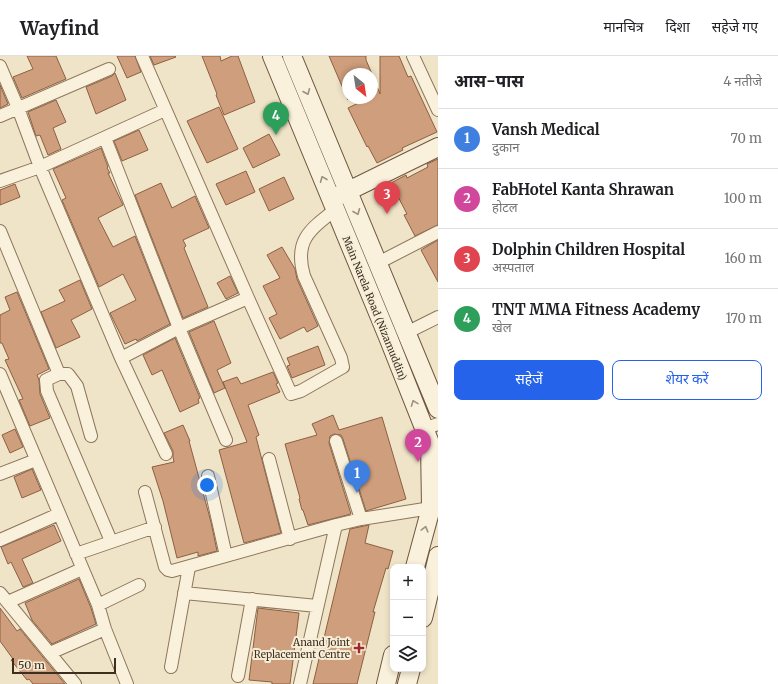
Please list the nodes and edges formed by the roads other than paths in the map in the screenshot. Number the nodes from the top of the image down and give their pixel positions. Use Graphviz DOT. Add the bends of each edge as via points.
graph roads {
  1 [pos="142,56"];
  2 [pos="272,56"];
  3 [pos="292,56"];
  4 [pos="413,56"];
  5 [pos="0,66"];
  6 [pos="110,70"];
  7 [pos="18,108"];
  8 [pos="165,110"];
  9 [pos="438,110"];
  10 [pos="0,116"];
  11 [pos="105,138"];
  12 [pos="438,147"];
  13 [pos="40,167"];
  14 [pos="0,181"];
  15 [pos="348,190"];
  16 [pos="333,205"];
  17 [pos="0,231"];
  18 [pos="438,232"];
  19 [pos="378,263"];
  20 [pos="248,298"];
  21 [pos="438,317"];
  22 [pos="179,328"];
  23 [pos="406,333"];
  24 [pos="121,358"];
  25 [pos="0,374"];
  26 [pos="59,374"];
  27 [pos="438,409"];
  28 [pos="431,426"];
  29 [pos="91,436"];
  30 [pos="226,440"];
  31 [pos="336,441"];
  32 [pos="166,454"];
  33 [pos="269,459"];
  34 [pos="36,460"];
  35 [pos="0,474"];
  36 [pos="208,476"];
  37 [pos="146,492"];
  38 [pos="430,508"];
  39 [pos="59,514"];
  40 [pos="361,519"];
  41 [pos="336,525"];
  42 [pos="155,527"];
  43 [pos="290,539"];
  44 [pos="0,540"];
  45 [pos="111,541"];
  46 [pos="76,554"];
  47 [pos="226,556"];
  48 [pos="438,556"];
  49 [pos="416,564"];
  50 [pos="189,567"];
  51 [pos="82,569"];
  52 [pos="139,585"];
  53 [pos="0,593"];
  54 [pos="184,593"];
  55 [pos="252,599"];
  56 [pos="8,602"];
  57 [pos="98,605"];
  58 [pos="318,606"];
  59 [pos="426,606"];
  60 [pos="105,629"];
  61 [pos="50,653"];
  62 [pos="172,667"];
  63 [pos="390,667"];
  64 [pos="410,672"];
  65 [pos="238,676"];
  66 [pos="75,684"];
  67 [pos="127,684"];
  68 [pos="300,684"];
  69 [pos="386,684"];
  70 [pos="407,684"];
  1 -- 8 [label="street"];
  16 -- 2 [label="street, Main Narela Road (Nizamuddin), one-way"];
  3 -- 15 [label="street, Main Narela Road (Nizamuddin), one-way"];
  4 -- 9 [label="street"];
  5 -- 7 [label="street"];
  6 -- 7 [label="street"];
  7 -- 10 [label="street"];
  7 -- 13 [label="street"];
  8 -- 11 [label="street"];
  8 -- 20 [label="street"];
  11 -- 13 [label="street"];
  11 -- 22 [label="street"];
  12 -- 15 [label="street"];
  13 -- 14 [label="street"];
  13 -- 24 [label="street"];
  15 -- 16 [label="street"];
  15 -- 19 [label="street, Main Narela Road (Nizamuddin), one-way"];
  16 -- 20 [label="street" via="314,226 301,246 300,263 343,367 291,394"];
  28 -- 16 [label="street, Main Narela Road (Nizamuddin), one-way"];
  17 -- 26 [label="street"];
  18 -- 19 [label="street"];
  19 -- 23 [label="street, Main Narela Road (Nizamuddin)"];
  20 -- 22 [label="street"];
  21 -- 23 [label="street"];
  22 -- 24 [label="street"];
  22 -- 30 [label="street"];
  23 -- 27 [label="street, Main Narela Road (Nizamuddin)"];
  24 -- 32 [label="street"];
  25 -- 34 [label="street"];
  26 -- 29 [label="street" via="68,374 77,386"];
  26 -- 45 [label="street" via="46,380 47,391"];
  28 -- 38 [label="street, Main Narela Road (Nizamuddin)"];
  31 -- 40 [label="street"];
  33 -- 43 [label="street"];
  34 -- 35 [label="street"];
  34 -- 39 [label="street"];
  36 -- 47 [label="street"];
  37 -- 42 [label="street"];
  38 -- 40 [label="street"];
  49 -- 38 [label="street, Main Narela Road (Nizamuddin), one-way"];
  39 -- 44 [label="street"];
  39 -- 46 [label="street"];
  40 -- 41 [label="street"];
  41 -- 43 [label="street"];
  41 -- 58 [label="street"];
  42 -- 45 [label="street"];
  42 -- 50 [label="street" via="165,567 172,571"];
  43 -- 47 [label="street"];
  45 -- 46 [label="street"];
  46 -- 51 [label="street"];
  47 -- 50 [label="street"];
  48 -- 59 [label="street"];
  50 -- 54 [label="street"];
  51 -- 56 [label="street"];
  51 -- 57 [label="street"];
  52 -- 57 [label="street"];
  53 -- 56 [label="street"];
  54 -- 55 [label="street"];
  54 -- 62 [label="street"];
  55 -- 58 [label="street"];
  55 -- 65 [label="street"];
  56 -- 61 [label="street"];
  57 -- 60 [label="street"];
  58 -- 68 [label="street"];
  60 -- 61 [label="street"];
  60 -- 67 [label="street"];
  61 -- 66 [label="street"];
  63 -- 69 [label="street"];
  64 -- 70 [label="street"];
}
